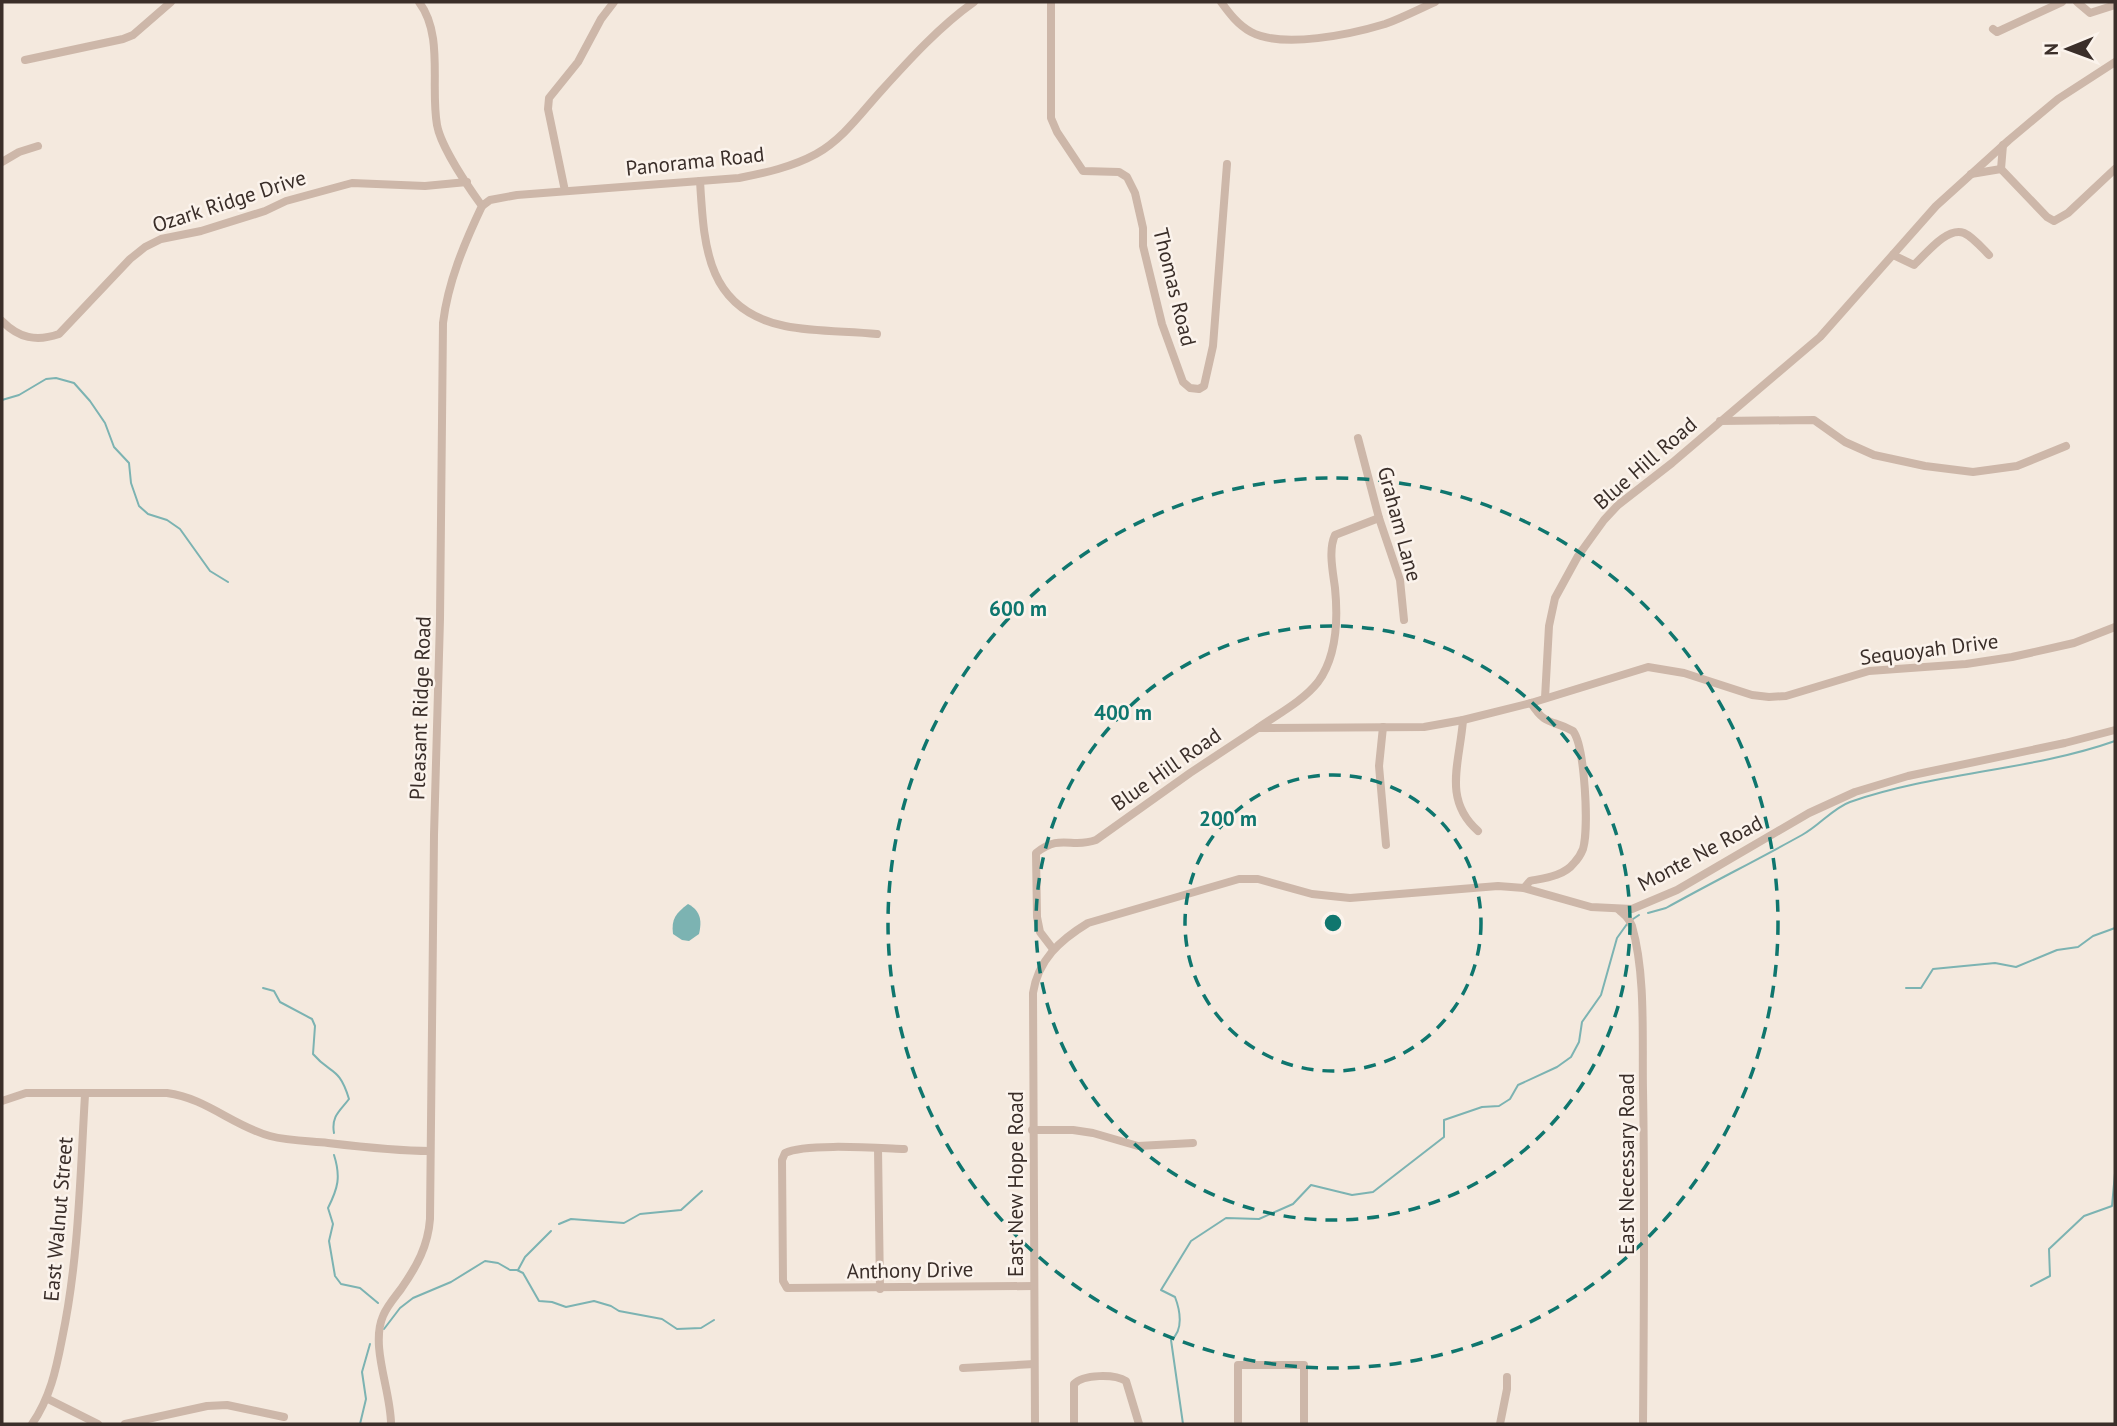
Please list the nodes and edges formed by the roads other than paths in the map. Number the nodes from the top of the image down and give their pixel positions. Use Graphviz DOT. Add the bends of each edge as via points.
graph roads {
  1 [pos="171,2"];
  2 [pos="419,2"];
  3 [pos="614,2"];
  4 [pos="974,2"];
  5 [pos="1051,2"];
  6 [pos="1221,2"];
  7 [pos="1435,2"];
  8 [pos="2062,2"];
  9 [pos="2078,2"];
  10 [pos="2115,5"];
  11 [pos="1993,29"];
  12 [pos="24,60"];
  13 [pos="2115,62"];
  14 [pos="2003,145"];
  15 [pos="38,146"];
  16 [pos="2,162"];
  17 [pos="1227,164"];
  18 [pos="2001,169"];
  19 [pos="2115,169"];
  20 [pos="1971,174"];
  21 [pos="700,181"];
  22 [pos="467,182"];
  23 [pos="565,191"];
  24 [pos="482,206"];
  25 [pos="1989,255"];
  26 [pos="1893,256"];
  27 [pos="2,321"];
  28 [pos="877,334"];
  29 [pos="1720,421"];
  30 [pos="1358,438"];
  31 [pos="2066,446"];
  32 [pos="1379,518"];
  33 [pos="1404,620"];
  34 [pos="2115,627"];
  35 [pos="1545,698"];
  36 [pos="1531,703"];
  37 [pos="1463,720"];
  38 [pos="1383,727"];
  39 [pos="1258,728"];
  40 [pos="2115,730"];
  41 [pos="1478,831"];
  42 [pos="1386,845"];
  43 [pos="1524,888"];
  44 [pos="1619,910"];
  45 [pos="1053,949"];
  46 [pos="85,1095"];
  47 [pos="2,1101"];
  48 [pos="1032,1130"];
  49 [pos="1193,1143"];
  50 [pos="878,1148"];
  51 [pos="904,1149"];
  52 [pos="430,1151"];
  53 [pos="1033,1286"];
  54 [pos="880,1289"];
  55 [pos="1034,1364"];
  56 [pos="963,1368"];
  57 [pos="1507,1377"];
  58 [pos="47,1399"];
  59 [pos="284,1417"];
  60 [pos="33,1424"];
  61 [pos="98,1424"];
  62 [pos="125,1424"];
  63 [pos="391,1424"];
  64 [pos="1035,1424"];
  65 [pos="1074,1424"];
  66 [pos="1139,1424"];
  67 [pos="1238,1424"];
  68 [pos="1304,1424"];
  69 [pos="1500,1424"];
  70 [pos="1643,1424"];
  1 -- 12 [label="street" via="122,39"];
  2 -- 22 [label="street" via="432,36 438,128"];
  3 -- 23 [label="street" via="578,62 549,98"];
  4 -- 21 [label="street, Panorama Road" via="921,49 839,137 817,153 766,173"];
  5 -- 17 [label="street, Thomas Road" via="1051,118 1083,171 1119,172 1132,184 1163,324 1183,382 1190,388 1204,386 1213,346"];
  6 -- 7 [label="street" via="1252,33 1296,39 1388,23"];
  8 -- 11 [label="street" via="1997,32"];
  9 -- 10 [label="street" via="2090,13"];
  13 -- 14 [label="street, Blue Hill Road" via="2058,99"];
  14 -- 18 [label="street"];
  14 -- 20 [label="street, Blue Hill Road"];
  15 -- 16 [label="street"];
  18 -- 19 [label="street" via="2054,221"];
  18 -- 20 [label="street"];
  20 -- 26 [label="street, Blue Hill Road"];
  21 -- 23 [label="street, Panorama Road"];
  21 -- 28 [label="street" via="709,261 721,284 741,306 784,326"];
  22 -- 24 [label="street"];
  22 -- 27 [label="street, Ozark Ridge Drive" via="425,186 352,183 309,193 145,247 59,334 45,340 16,333"];
  23 -- 24 [label="street, Panorama Road" via="503,197"];
  24 -- 52 [label="street, Pleasant Ridge Road" via="454,272 443,323"];
  25 -- 26 [label="street" via="1960,231 1947,234 1914,265"];
  26 -- 29 [label="street, Blue Hill Road" via="1820,337"];
  29 -- 31 [label="street" via="1814,420 1874,455 1973,472 2017,466"];
  29 -- 35 [label="street, Blue Hill Road" via="1618,505 1578,556 1551,612"];
  30 -- 32 [label="street, Graham Lane"];
  32 -- 33 [label="street, Graham Lane" via="1400,580"];
  32 -- 39 [label="street" via="1335,535 1332,562 1338,616 1326,666 1318,681 1295,703"];
  34 -- 35 [label="street, Sequoyah Drive" via="2033,653 1869,671 1786,696 1752,695 1684,673 1648,667"];
  35 -- 36 [label="street"];
  36 -- 37 [label="street"];
  36 -- 43 [label="street" via="1547,722 1573,730 1579,743 1584,836 1573,866 1530,881"];
  37 -- 38 [label="street" via="1424,727"];
  37 -- 41 [label="street" via="1456,794 1466,821"];
  38 -- 39 [label="street"];
  38 -- 42 [label="street" via="1379,766"];
  39 -- 45 [label="street, Blue Hill Road" via="1096,840 1048,843 1036,853 1037,918 1040,932"];
  40 -- 44 [label="street, Monte Ne Road" via="1855,792 1809,813 1676,890"];
  43 -- 44 [label="street, Monte Ne Road"];
  43 -- 45 [label="street, Monte Ne Road" via="1477,886 1350,898 1238,879 1088,923"];
  44 -- 70 [label="street, East Necessary Road" via="1632,928 1643,1035"];
  45 -- 48 [label="street, East New Hope Road" via="1040,968 1033,993"];
  46 -- 47 [label="street" via="26,1093"];
  46 -- 52 [label="street" via="186,1095 268,1135"];
  46 -- 58 [label="street, East Walnut Street" via="76,1262"];
  48 -- 49 [label="street" via="1093,1133 1138,1146"];
  48 -- 53 [label="street, East New Hope Road"];
  50 -- 51 [label="street"];
  50 -- 54 [label="street"];
  50 -- 54 [label="street, Anthony Drive" via="792,1149 785,1153 783,1281 787,1288"];
  52 -- 63 [label="street, Pleasant Ridge Road" via="426,1247 380,1326"];
  53 -- 54 [label="street, Anthony Drive"];
  53 -- 55 [label="street, East New Hope Road"];
  55 -- 56 [label="street"];
  55 -- 64 [label="street, East New Hope Road"];
  57 -- 69 [label="street"];
  58 -- 60 [label="street, East Walnut Street"];
  58 -- 61 [label="street"];
  59 -- 62 [label="street" via="227,1405"];
  65 -- 66 [label="street" via="1074,1384 1082,1378 1120,1378 1126,1381"];
  67 -- 68 [label="street" via="1238,1365 1304,1365"];
}
